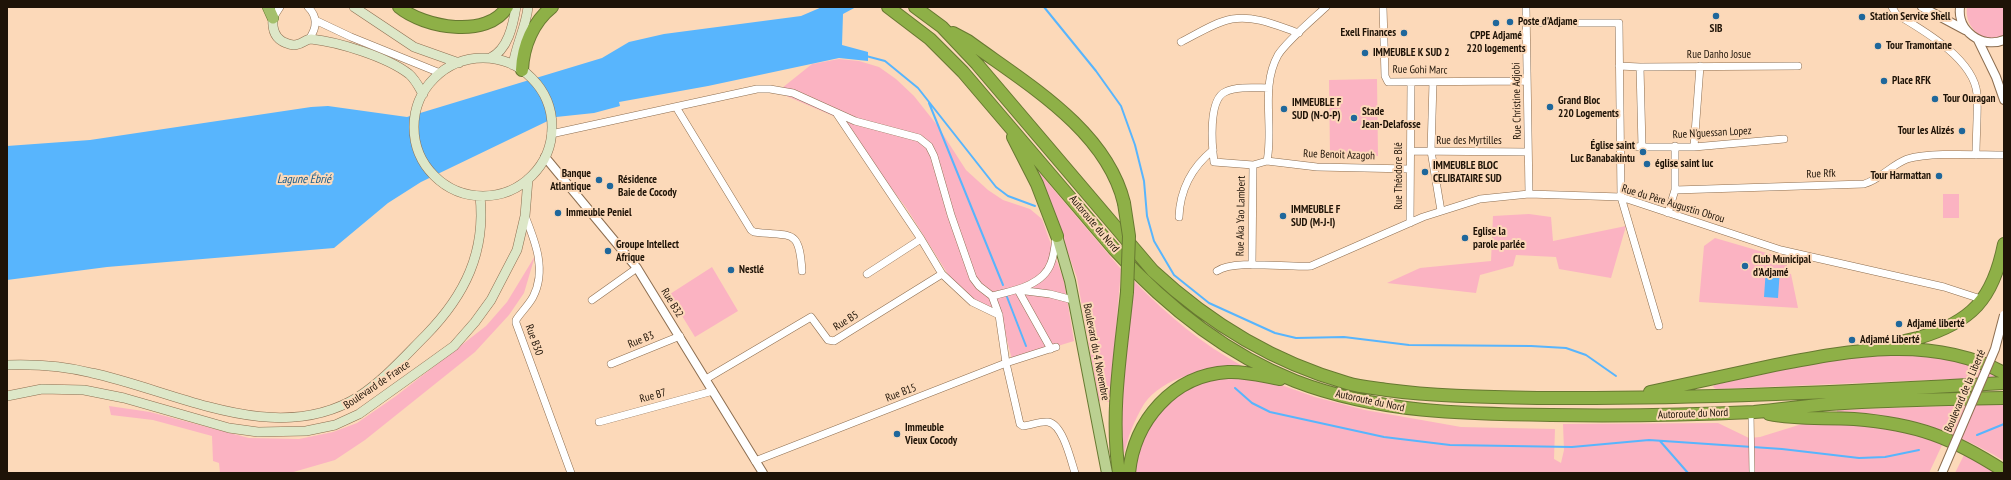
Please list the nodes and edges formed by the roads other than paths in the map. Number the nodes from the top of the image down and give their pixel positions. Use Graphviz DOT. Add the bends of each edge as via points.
graph roads {
  1 [pos="268,7"];
  2 [pos="280,7"];
  3 [pos="308,7"];
  4 [pos="354,7"];
  5 [pos="399,7"];
  6 [pos="507,7"];
  7 [pos="516,7"];
  8 [pos="528,7"];
  9 [pos="552,7"];
  10 [pos="888,7"];
  11 [pos="915,7"];
  12 [pos="1326,7"];
  13 [pos="1383,7"];
  14 [pos="1526,7"];
  15 [pos="1892,7"];
  16 [pos="1922,7"];
  17 [pos="1960,7"];
  18 [pos="273,18"];
  19 [pos="315,20"];
  20 [pos="1526,23"];
  21 [pos="942,26"];
  22 [pos="1967,31"];
  23 [pos="1299,33"];
  24 [pos="309,39"];
  25 [pos="1978,40"];
  26 [pos="2004,40"];
  27 [pos="1181,42"];
  28 [pos="1988,43"];
  29 [pos="2004,45"];
  30 [pos="490,58"];
  31 [pos="459,63"];
  32 [pos="1618,66"];
  33 [pos="1700,66"];
  34 [pos="1798,66"];
  35 [pos="1640,67"];
  36 [pos="521,70"];
  37 [pos="440,73"];
  38 [pos="1527,81"];
  39 [pos="1411,82"];
  40 [pos="1434,82"];
  41 [pos="1269,88"];
  42 [pos="423,94"];
  43 [pos="2004,100"];
  44 [pos="676,107"];
  45 [pos="837,114"];
  46 [pos="1003,119"];
  47 [pos="551,134"];
  48 [pos="1784,140"];
  49 [pos="1620,146"];
  50 [pos="1675,146"];
  51 [pos="1642,147"];
  52 [pos="1694,147"];
  53 [pos="1213,150"];
  54 [pos="1410,151"];
  55 [pos="1432,152"];
  56 [pos="1528,152"];
  57 [pos="1976,155"];
  58 [pos="2004,155"];
  59 [pos="545,157"];
  60 [pos="1267,161"];
  61 [pos="1253,165"];
  62 [pos="1410,168"];
  63 [pos="528,179"];
  64 [pos="1675,190"];
  65 [pos="1529,194"];
  66 [pos="480,196"];
  67 [pos="1621,198"];
  68 [pos="1441,211"];
  69 [pos="1668,213"];
  70 [pos="525,216"];
  71 [pos="1179,218"];
  72 [pos="1410,223"];
  73 [pos="1057,236"];
  74 [pos="922,239"];
  75 [pos="2004,244"];
  76 [pos="1252,265"];
  77 [pos="637,268"];
  78 [pos="802,271"];
  79 [pos="1217,271"];
  80 [pos="867,274"];
  81 [pos="942,274"];
  82 [pos="1018,290"];
  83 [pos="992,296"];
  84 [pos="592,300"];
  85 [pos="1073,300"];
  86 [pos="1984,300"];
  87 [pos="999,315"];
  88 [pos="2004,315"];
  89 [pos="1659,326"];
  90 [pos="680,336"];
  91 [pos="1880,349"];
  92 [pos="1006,363"];
  93 [pos="611,364"];
  94 [pos="7,365"];
  95 [pos="2000,371"];
  96 [pos="706,379"];
  97 [pos="1294,381"];
  98 [pos="2004,383"];
  99 [pos="713,391"];
  100 [pos="7,396"];
  101 [pos="1618,398"];
  102 [pos="2004,398"];
  103 [pos="1753,412"];
  104 [pos="599,422"];
  105 [pos="755,461"];
  106 [pos="2004,472"];
  107 [pos="571,473"];
  108 [pos="763,473"];
  109 [pos="1075,473"];
  110 [pos="1107,473"];
  111 [pos="1119,473"];
  112 [pos="1129,473"];
  113 [pos="1752,473"];
  114 [pos="1942,473"];
  1 -- 18 [label="highway"];
  2 -- 18 [label="street"];
  3 -- 19 [label="street"];
  4 -- 31 [label="main road" via="414,47"];
  5 -- 6 [label="highway" via="433,23 468,27 490,23 501,16"];
  7 -- 30 [label="main road" via="507,40 497,55"];
  8 -- 36 [label="main road" via="525,25 515,52"];
  9 -- 36 [label="highway" via="536,25 524,50"];
  10 -- 46 [label="highway, Autoroute du Nord" via="930,39 963,72"];
  11 -- 21 [label="highway, Autoroute du Nord"];
  12 -- 23 [label="street"];
  13 -- 39 [label="street, Rue Gohi Marc" via="1386,80"];
  14 -- 20 [label="street, Rue Christine Adjobi"];
  15 -- 57 [label="street" via="1896,14 1950,50 1974,81 1977,93"];
  16 -- 22 [label="street"];
  17 -- 22 [label="street" via="1962,22"];
  18 -- 24 [label="main road" via="274,32 284,42 297,45"];
  19 -- 24 [label="street" via="313,33"];
  19 -- 37 [label="street"];
  20 -- 32 [label="street" via="1619,23"];
  20 -- 38 [label="street, Rue Christine Adjobi"];
  21 -- 101 [label="highway, Autoroute du Nord" via="1024,118 1153,271 1225,329 1263,350 1303,369 1350,384 1410,393 1472,397"];
  21 -- 111 [label="highway, bridge" via="968,41 1010,72 1088,135 1115,176 1124,203 1128,236 1128,292 1116,404 1115,435"];
  22 -- 25 [label="street"];
  23 -- 27 [label="street" via="1267,22 1243,18 1222,22"];
  23 -- 41 [label="street" via="1279,55"];
  24 -- 42 [label="main road" via="346,47 381,59 408,74"];
  25 -- 28 [label="street"];
  25 -- 43 [label="street" via="1996,76"];
  26 -- 28 [label="street"];
  28 -- 29 [label="street"];
  30 -- 31 [label="main road"];
  30 -- 36 [label="main road"];
  31 -- 37 [label="main road"];
  32 -- 35 [label="street, Rue Danho Josue"];
  32 -- 49 [label="street"];
  33 -- 34 [label="street, Rue Danho Josue"];
  33 -- 35 [label="street, Rue Danho Josue"];
  33 -- 52 [label="street"];
  35 -- 51 [label="street"];
  36 -- 47 [label="main road" via="544,95 552,123"];
  37 -- 42 [label="main road"];
  38 -- 40 [label="street, Rue Gohi Marc"];
  38 -- 56 [label="street, Rue Christine Adjobi"];
  39 -- 40 [label="street, Rue Gohi Marc"];
  39 -- 54 [label="street, Rue Théodore Blé"];
  40 -- 55 [label="street"];
  41 -- 53 [label="street" via="1234,89 1217,98 1214,107"];
  41 -- 60 [label="street" via="1270,147"];
  42 -- 66 [label="main road" via="415,122 417,143 424,161 439,179 461,192"];
  44 -- 45 [label="street" via="770,89 793,93"];
  44 -- 47 [label="street"];
  44 -- 78 [label="street" via="751,230 792,237 801,249"];
  45 -- 74 [label="street"];
  45 -- 83 [label="street" via="870,126 919,138 928,146 934,156 951,215 974,278 979,286"];
  46 -- 73 [label="highway" via="1037,184"];
  46 -- 97 [label="highway, Autoroute du Nord" via="1114,249 1166,302 1214,339"];
  47 -- 59 [label="main road"];
  48 -- 52 [label="street, Rue N'guessan Lopez"];
  49 -- 51 [label="street, Rue N'guessan Lopez"];
  49 -- 67 [label="street"];
  50 -- 51 [label="street, Rue N'guessan Lopez"];
  50 -- 52 [label="street, Rue N'guessan Lopez"];
  50 -- 64 [label="street"];
  53 -- 61 [label="street" via="1214,162 1217,164"];
  53 -- 71 [label="street" via="1202,159 1184,187"];
  54 -- 55 [label="street, Rue des Myrtilles"];
  54 -- 62 [label="street, Rue Théodore Blé"];
  55 -- 56 [label="street, Rue des Myrtilles"];
  55 -- 68 [label="street"];
  56 -- 65 [label="street, Rue Christine Adjobi"];
  57 -- 58 [label="street, Rue Rfk"];
  57 -- 64 [label="street, Rue Rfk" via="1908,159 1874,181 1864,184"];
  59 -- 63 [label="main road"];
  59 -- 77 [label="street, Rue B32"];
  60 -- 61 [label="street, Rue Aka Yao Lambert"];
  60 -- 62 [label="street, Rue Benoit Azagoh" via="1317,167"];
  61 -- 76 [label="street, Rue Aka Yao Lambert"];
  62 -- 72 [label="street, Rue Théodore Blé"];
  63 -- 66 [label="main road" via="502,193"];
  63 -- 70 [label="main road, Boulevard de France"];
  64 -- 69 [label="street"];
  65 -- 67 [label="street, Rue du Père Augustin Obrou"];
  65 -- 68 [label="street, Rue du Père Augustin Obrou" via="1480,199"];
  66 -- 94 [label="main road, Boulevard de France" via="481,227 476,257 453,303 395,369 357,397 326,410 282,418 244,415 91,372 46,366"];
  67 -- 69 [label="street, Rue du Père Augustin Obrou"];
  67 -- 89 [label="street"];
  68 -- 72 [label="street, Rue du Père Augustin Obrou"];
  69 -- 86 [label="street, Rue du Père Augustin Obrou" via="1781,250 1944,287"];
  70 -- 100 [label="main road, Boulevard de France" via="517,250 505,276 491,300 454,346 360,414 335,425 306,432 258,432 229,428 117,396 84,390 42,389"];
  70 -- 107 [label="street, Rue B30" via="537,250 537,287 516,323"];
  72 -- 76 [label="street, Rue du Père Augustin Obrou" via="1311,266"];
  73 -- 82 [label="street" via="1051,263 1044,274"];
  73 -- 85 [label="main road, Boulevard du 4 Novembre"];
  74 -- 80 [label="street"];
  74 -- 81 [label="street"];
  75 -- 86 [label="highway" via="2000,264"];
  76 -- 79 [label="street, Rue du Père Augustin Obrou" via="1222,267"];
  77 -- 84 [label="street"];
  77 -- 90 [label="street, Rue B32"];
  81 -- 87 [label="street" via="972,302"];
  81 -- 96 [label="street, Rue B5" via="834,341 828,340 811,317"];
  82 -- 83 [label="street"];
  82 -- 85 [label="street"];
  82 -- 92 [label="street, Rue B15" via="1054,348"];
  83 -- 87 [label="street"];
  85 -- 110 [label="main road, Boulevard du 4 Novembre"];
  86 -- 91 [label="highway" via="1949,326"];
  87 -- 92 [label="street"];
  88 -- 114 [label="street, Boulevard de la Liberté, bridge" via="1995,349"];
  90 -- 93 [label="street, Rue B3"];
  90 -- 96 [label="street, Rue B32"];
  91 -- 95 [label="highway" via="1944,353"];
  91 -- 101 [label="highway" via="1819,356"];
  92 -- 105 [label="street, Rue B15"];
  92 -- 109 [label="street" via="1022,426 1048,422 1052,424 1067,446"];
  96 -- 99 [label="street, Rue B32"];
  97 -- 103 [label="highway, Autoroute du Nord" via="1354,400 1437,412 1628,416"];
  97 -- 112 [label="highway" via="1228,372 1205,377 1184,386 1169,395 1146,421 1133,445"];
  98 -- 101 [label="highway, Autoroute du Nord" via="1946,388"];
  99 -- 104 [label="street, Rue B7"];
  99 -- 105 [label="street, Rue B32"];
  102 -- 103 [label="highway, Autoroute du Nord" via="1829,404"];
  103 -- 106 [label="highway" via="1793,418 1853,419 1915,427 1943,436"];
  103 -- 113 [label="street"];
  105 -- 108 [label="street, Rue B32"];
}
